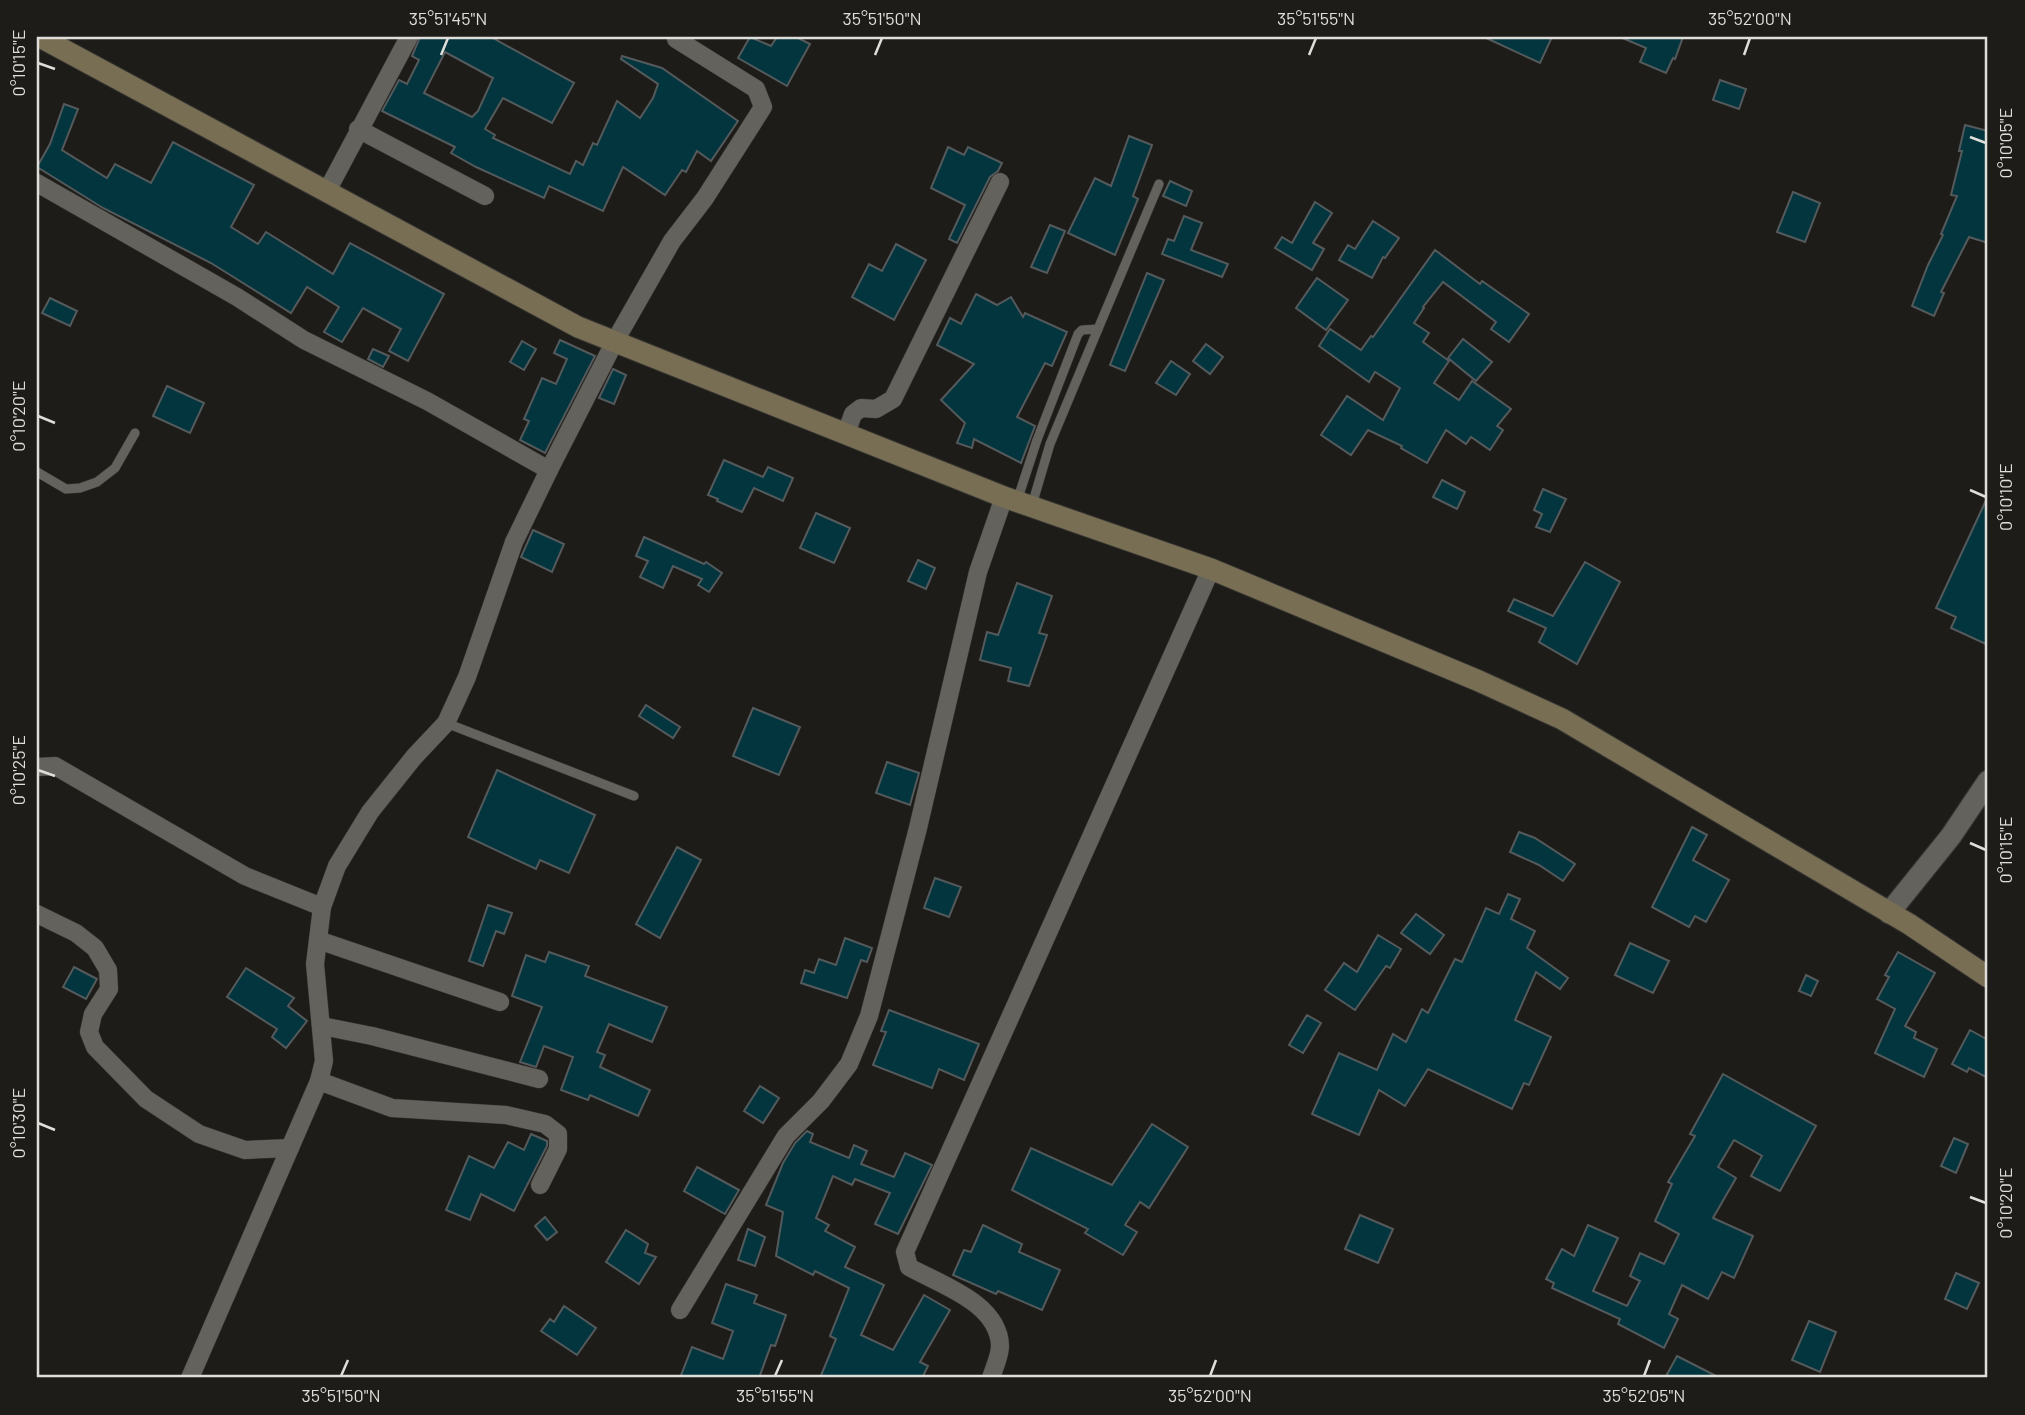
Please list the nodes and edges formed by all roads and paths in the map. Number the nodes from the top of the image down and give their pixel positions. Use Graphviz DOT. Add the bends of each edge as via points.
graph roads {
  1 [pos="40,37"];
  2 [pos="408,37"];
  3 [pos="676,39"];
  4 [pos="358,130"];
  5 [pos="37,183"];
  6 [pos="1000,183"];
  7 [pos="1159,184"];
  8 [pos="327,191"];
  9 [pos="485,196"];
  10 [pos="1098,329"];
  11 [pos="615,341"];
  12 [pos="135,433"];
  13 [pos="846,434"];
  14 [pos="550,470"];
  15 [pos="37,472"];
  16 [pos="1017,502"];
  17 [pos="1211,569"];
  18 [pos="446,723"];
  19 [pos="37,767"];
  20 [pos="1988,781"];
  21 [pos="634,796"];
  22 [pos="322,907"];
  23 [pos="1889,912"];
  24 [pos="37,914"];
  25 [pos="318,940"];
  26 [pos="1988,977"];
  27 [pos="499,1002"];
  28 [pos="322,1026"];
  29 [pos="540,1079"];
  30 [pos="319,1081"];
  31 [pos="290,1148"];
  32 [pos="540,1185"];
  33 [pos="680,1310"];
  34 [pos="190,1378"];
  35 [pos="991,1378"];
  1 -- 8 [label="main road"];
  2 -- 4 [label="street"];
  3 -- 11 [label="street" via="756,89 763,107 672,241"];
  4 -- 8 [label="street"];
  4 -- 9 [label="street"];
  5 -- 14 [label="street" via="304,340 427,401"];
  6 -- 13 [label="street" via="893,398 876,409 861,408 853,414"];
  7 -- 10 [label="lane"];
  8 -- 11 [label="main road" via="578,327"];
  10 -- 16 [label="lane" via="1050,444"];
  10 -- 16 [label="lane" via="1078,334"];
  11 -- 13 [label="main road"];
  11 -- 14 [label="street"];
  12 -- 15 [label="lane" via="115,468 97,482 66,489"];
  13 -- 16 [label="main road"];
  14 -- 18 [label="street" via="514,542"];
  16 -- 17 [label="main road"];
  16 -- 33 [label="street" via="978,572 870,1016 849,1064 786,1136"];
  17 -- 23 [label="main road" via="1562,719"];
  17 -- 35 [label="street" via="905,1252 909,1267 967,1298 997,1326 1000,1348"];
  18 -- 21 [label="lane"];
  18 -- 22 [label="street" via="370,812 337,866"];
  19 -- 22 [label="street" via="55,766 245,876"];
  20 -- 23 [label="street" via="1951,836"];
  22 -- 25 [label="street"];
  23 -- 26 [label="main road"];
  24 -- 31 [label="street" via="76,933 95,948 108,970 109,989 93,1014 89,1032 95,1047 146,1099 199,1134 245,1150"];
  25 -- 27 [label="street"];
  25 -- 28 [label="street" via="315,964"];
  28 -- 29 [label="street"];
  28 -- 30 [label="street" via="324,1061"];
  30 -- 31 [label="street"];
  30 -- 32 [label="street" via="392,1108 506,1115 545,1124 558,1135 558,1149"];
  31 -- 34 [label="street"];
}
